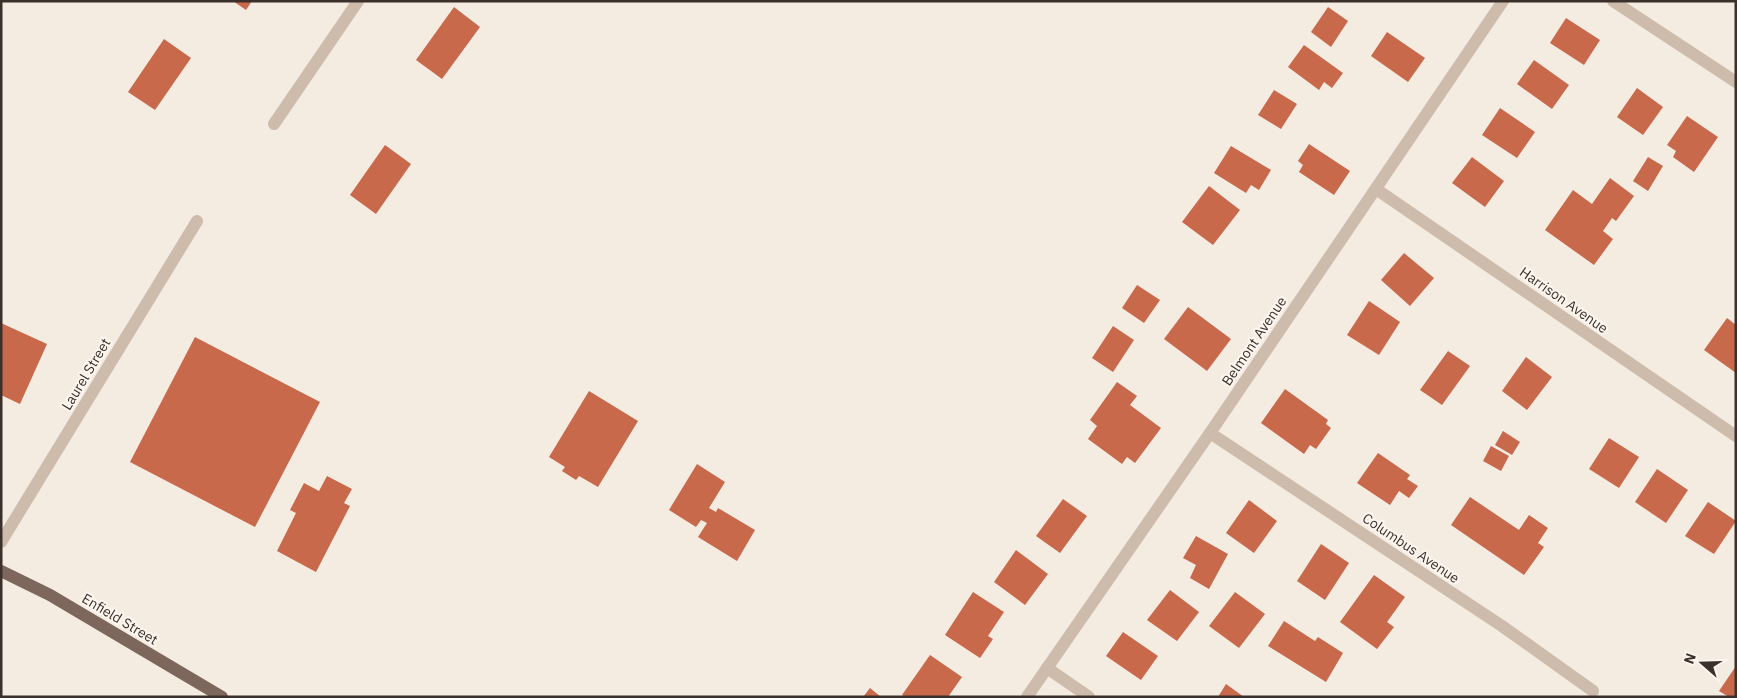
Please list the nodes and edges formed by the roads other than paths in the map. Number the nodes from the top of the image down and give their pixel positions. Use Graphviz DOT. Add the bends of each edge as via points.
graph roads {
  1 [pos="358,1"];
  2 [pos="1504,1"];
  3 [pos="1613,1"];
  4 [pos="1736,82"];
  5 [pos="274,124"];
  6 [pos="1376,189"];
  7 [pos="197,221"];
  8 [pos="1210,433"];
  9 [pos="1736,436"];
  10 [pos="1,542"];
  11 [pos="1,571"];
  12 [pos="1047,668"];
  13 [pos="1593,692"];
  14 [pos="222,697"];
  15 [pos="1027,697"];
  16 [pos="1089,697"];
  1 -- 5 [label="street"];
  2 -- 6 [label="street, Belmont Avenue"];
  3 -- 4 [label="street"];
  6 -- 8 [label="street, Belmont Avenue"];
  6 -- 9 [label="street, Harrison Avenue"];
  7 -- 10 [label="street, Laurel Street"];
  8 -- 12 [label="street, Belmont Avenue"];
  8 -- 13 [label="street, Columbus Avenue" via="1502,626"];
  11 -- 14 [label="main road, Enfield Street" via="50,595"];
  12 -- 15 [label="street, Belmont Avenue"];
  12 -- 16 [label="street"];
}
